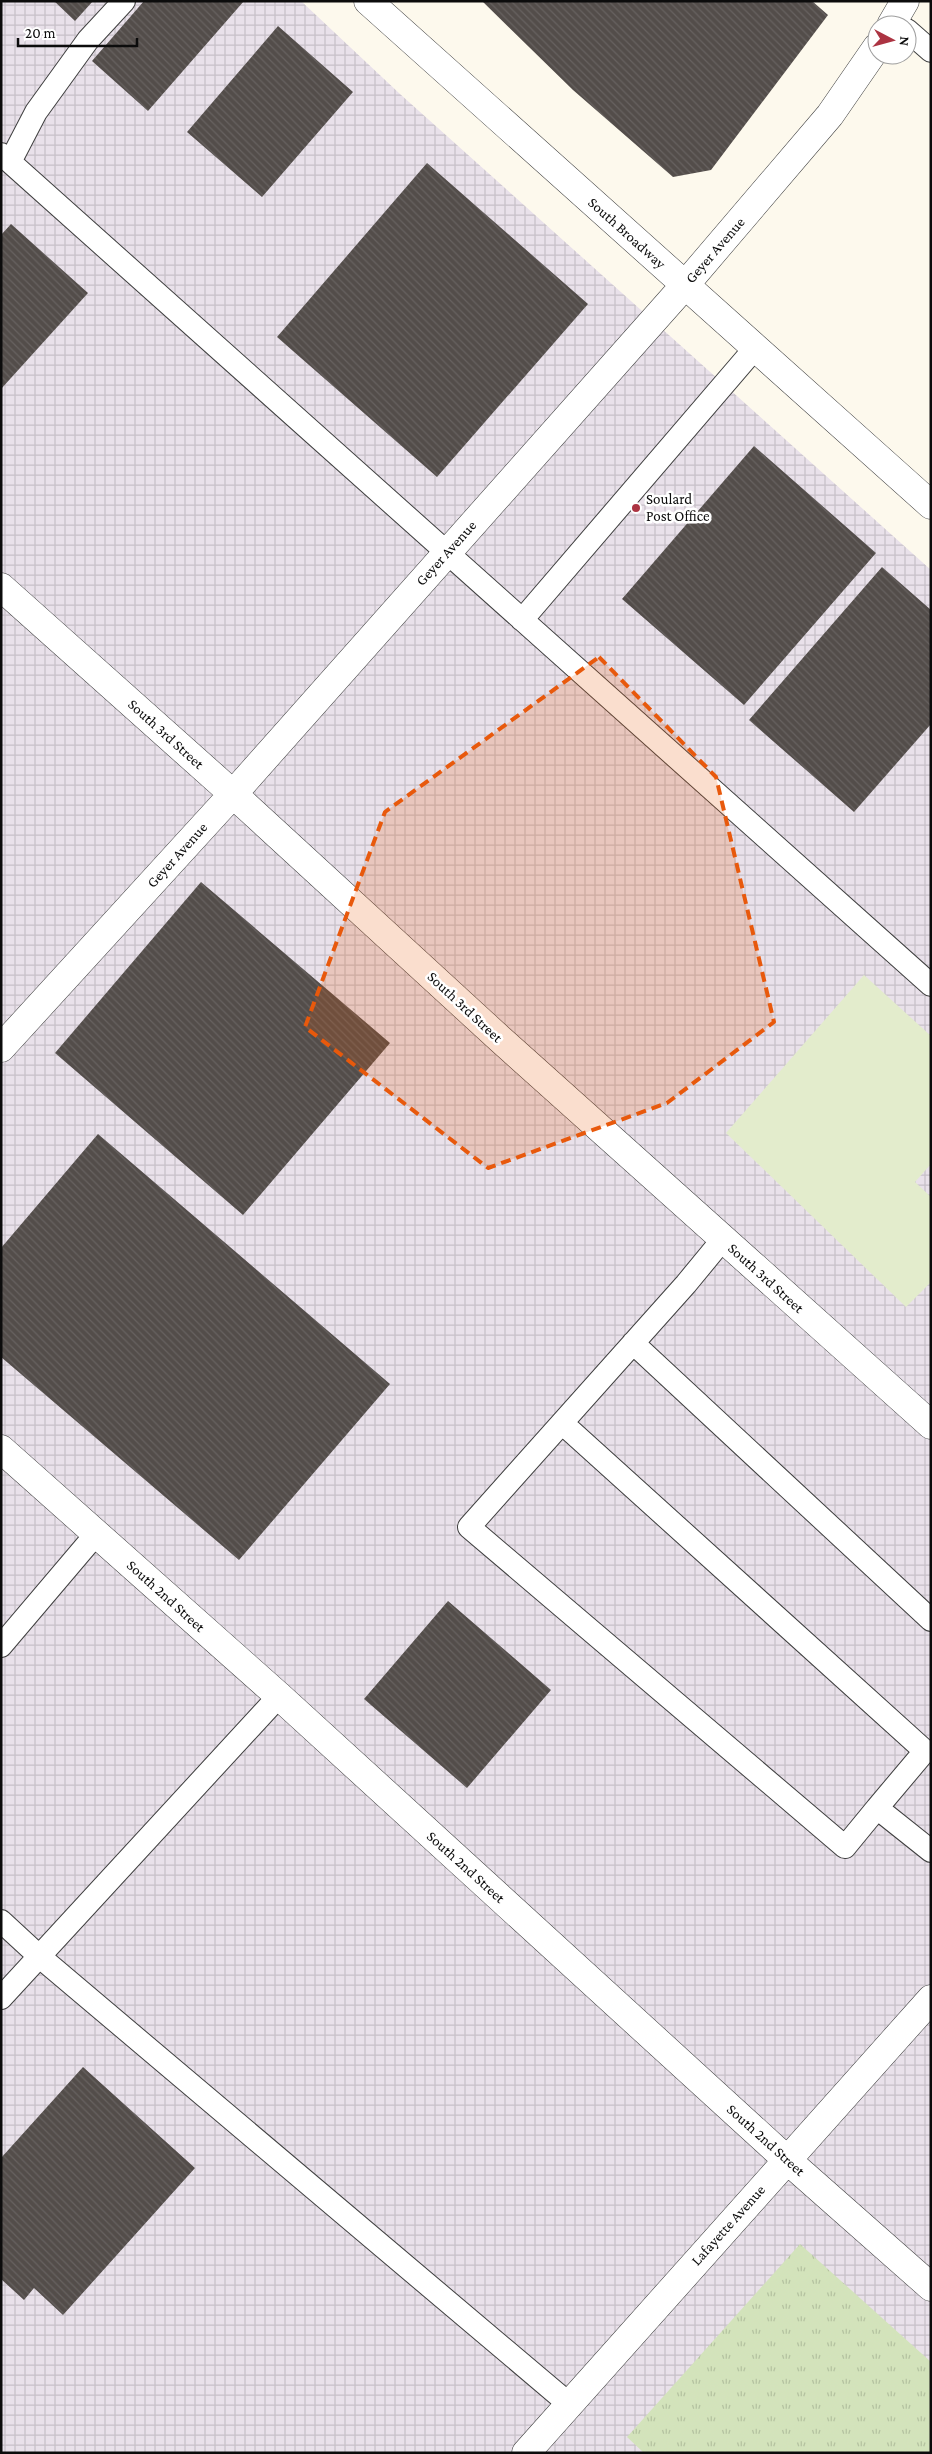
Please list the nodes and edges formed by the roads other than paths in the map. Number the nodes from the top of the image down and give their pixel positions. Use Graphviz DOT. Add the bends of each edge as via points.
graph roads {
  1 [pos="124,1"];
  2 [pos="368,1"];
  3 [pos="917,37"];
  4 [pos="931,51"];
  5 [pos="867,61"];
  6 [pos="6,158"];
  7 [pos="685,284"];
  8 [pos="756,348"];
  9 [pos="931,505"];
  10 [pos="446,552"];
  11 [pos="1,587"];
  12 [pos="522,620"];
  13 [pos="233,794"];
  14 [pos="931,985"];
  15 [pos="1,1048"];
  16 [pos="723,1239"];
  17 [pos="633,1344"];
  18 [pos="562,1423"];
  19 [pos="931,1425"];
  20 [pos="1,1449"];
  21 [pos="96,1534"];
  22 [pos="931,1620"];
  23 [pos="1,1646"];
  24 [pos="279,1696"];
  25 [pos="928,1753"];
  26 [pos="877,1808"];
  27 [pos="931,1851"];
  28 [pos="1,1921"];
  29 [pos="40,1957"];
  30 [pos="1,1998"];
  31 [pos="931,1999"];
  32 [pos="786,2159"];
  33 [pos="931,2287"];
  34 [pos="569,2404"];
  35 [pos="526,2453"];
  1 -- 6 [label="lane" via="88,40"];
  2 -- 7 [label="street, South Broadway"];
  3 -- 4 [label="lane"];
  5 -- 7 [label="street, Geyer Avenue" via="830,115"];
  6 -- 10 [label="lane"];
  7 -- 8 [label="street, South Broadway"];
  7 -- 10 [label="street, Geyer Avenue"];
  8 -- 9 [label="street, South Broadway"];
  8 -- 12 [label="lane"];
  10 -- 12 [label="lane"];
  10 -- 13 [label="street, Geyer Avenue"];
  11 -- 13 [label="street, South 3rd Street"];
  12 -- 14 [label="lane"];
  13 -- 15 [label="street, Geyer Avenue"];
  13 -- 16 [label="street, South 3rd Street"];
  16 -- 17 [label="lane"];
  16 -- 19 [label="street, South 3rd Street"];
  17 -- 18 [label="lane"];
  17 -- 22 [label="lane"];
  18 -- 25 [label="lane"];
  18 -- 26 [label="lane" via="469,1527 845,1847"];
  20 -- 21 [label="street, South 2nd Street"];
  21 -- 23 [label="lane"];
  21 -- 24 [label="street, South 2nd Street"];
  24 -- 29 [label="lane"];
  24 -- 32 [label="street, South 2nd Street"];
  25 -- 26 [label="lane"];
  26 -- 27 [label="lane"];
  28 -- 29 [label="lane"];
  29 -- 30 [label="lane"];
  29 -- 34 [label="lane"];
  31 -- 32 [label="street, Lafayette Avenue"];
  32 -- 33 [label="street, South 2nd Street"];
  32 -- 34 [label="street, Lafayette Avenue"];
  34 -- 35 [label="street, Lafayette Avenue"];
}
